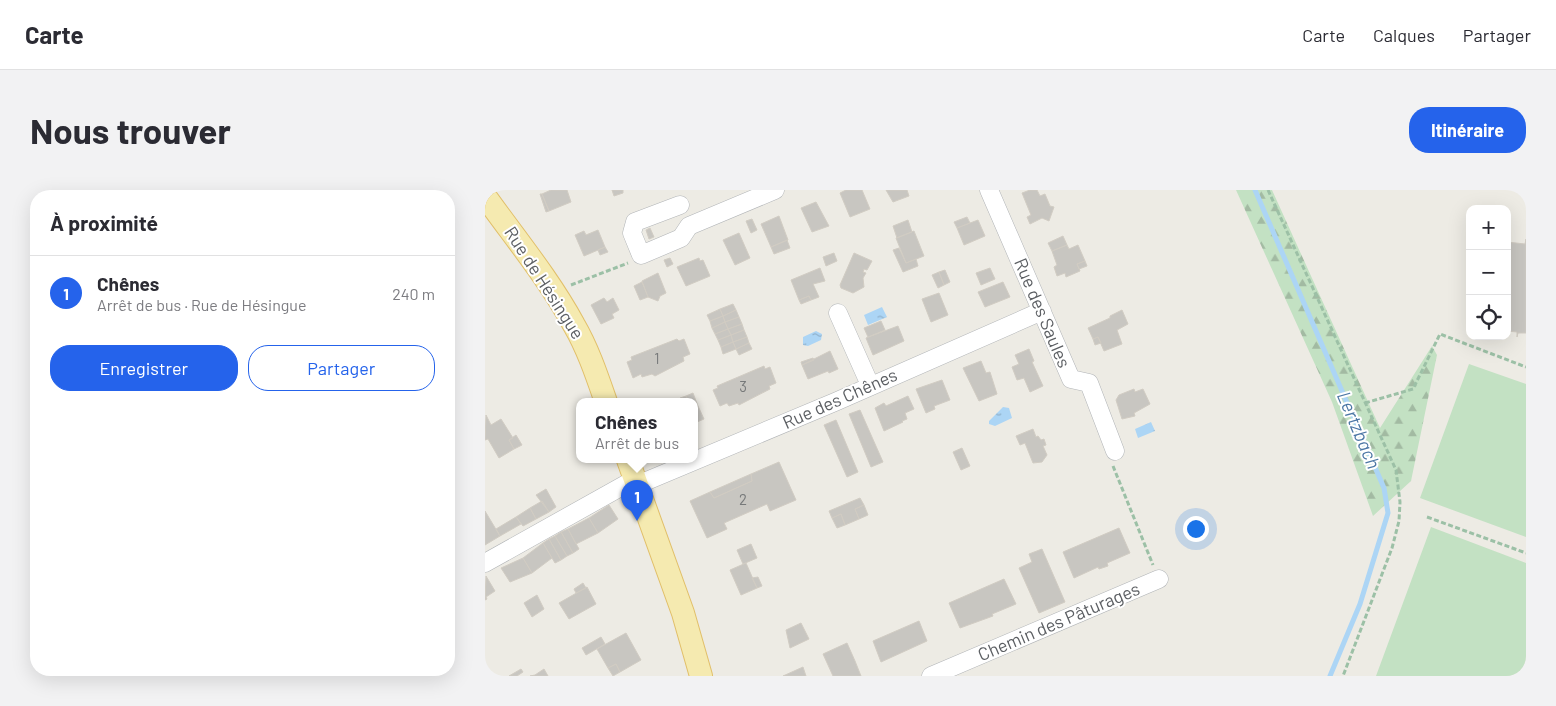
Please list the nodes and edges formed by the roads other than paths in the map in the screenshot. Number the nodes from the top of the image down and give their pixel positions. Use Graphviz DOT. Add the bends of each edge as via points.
graph roads {
  1 [pos="492,190"];
  2 [pos="775,190"];
  3 [pos="989,190"];
  4 [pos="485,194"];
  5 [pos="677,197"];
  6 [pos="689,226"];
  7 [pos="1042,311"];
  8 [pos="838,313"];
  9 [pos="870,385"];
  10 [pos="605,398"];
  11 [pos="698,450"];
  12 [pos="1115,451"];
  13 [pos="665,463"];
  14 [pos="633,475"];
  15 [pos="485,563"];
  16 [pos="1159,579"];
  17 [pos="701,676"];
  18 [pos="931,676"];
  1 -- 4 [label="street"];
  2 -- 6 [label="street"];
  3 -- 7 [label="street, Rue des Saules"];
  4 -- 10 [label="main road, Rue de Hésingue" via="574,324"];
  5 -- 6 [label="street"];
  5 -- 6 [label="street" via="635,222 632,233 641,255 681,238"];
  7 -- 9 [label="street, Rue des Chênes"];
  7 -- 12 [label="street, Rue des Saules" via="1071,379 1089,383"];
  8 -- 9 [label="street"];
  9 -- 11 [label="street, Rue des Chênes"];
  13 -- 14 [label="street, Rue des Chênes"];
  14 -- 15 [label="street, Rue des Chênes"];
  14 -- 17 [label="main road" via="683,613"];
  16 -- 18 [label="street, Chemin des Pâturages"];
}
